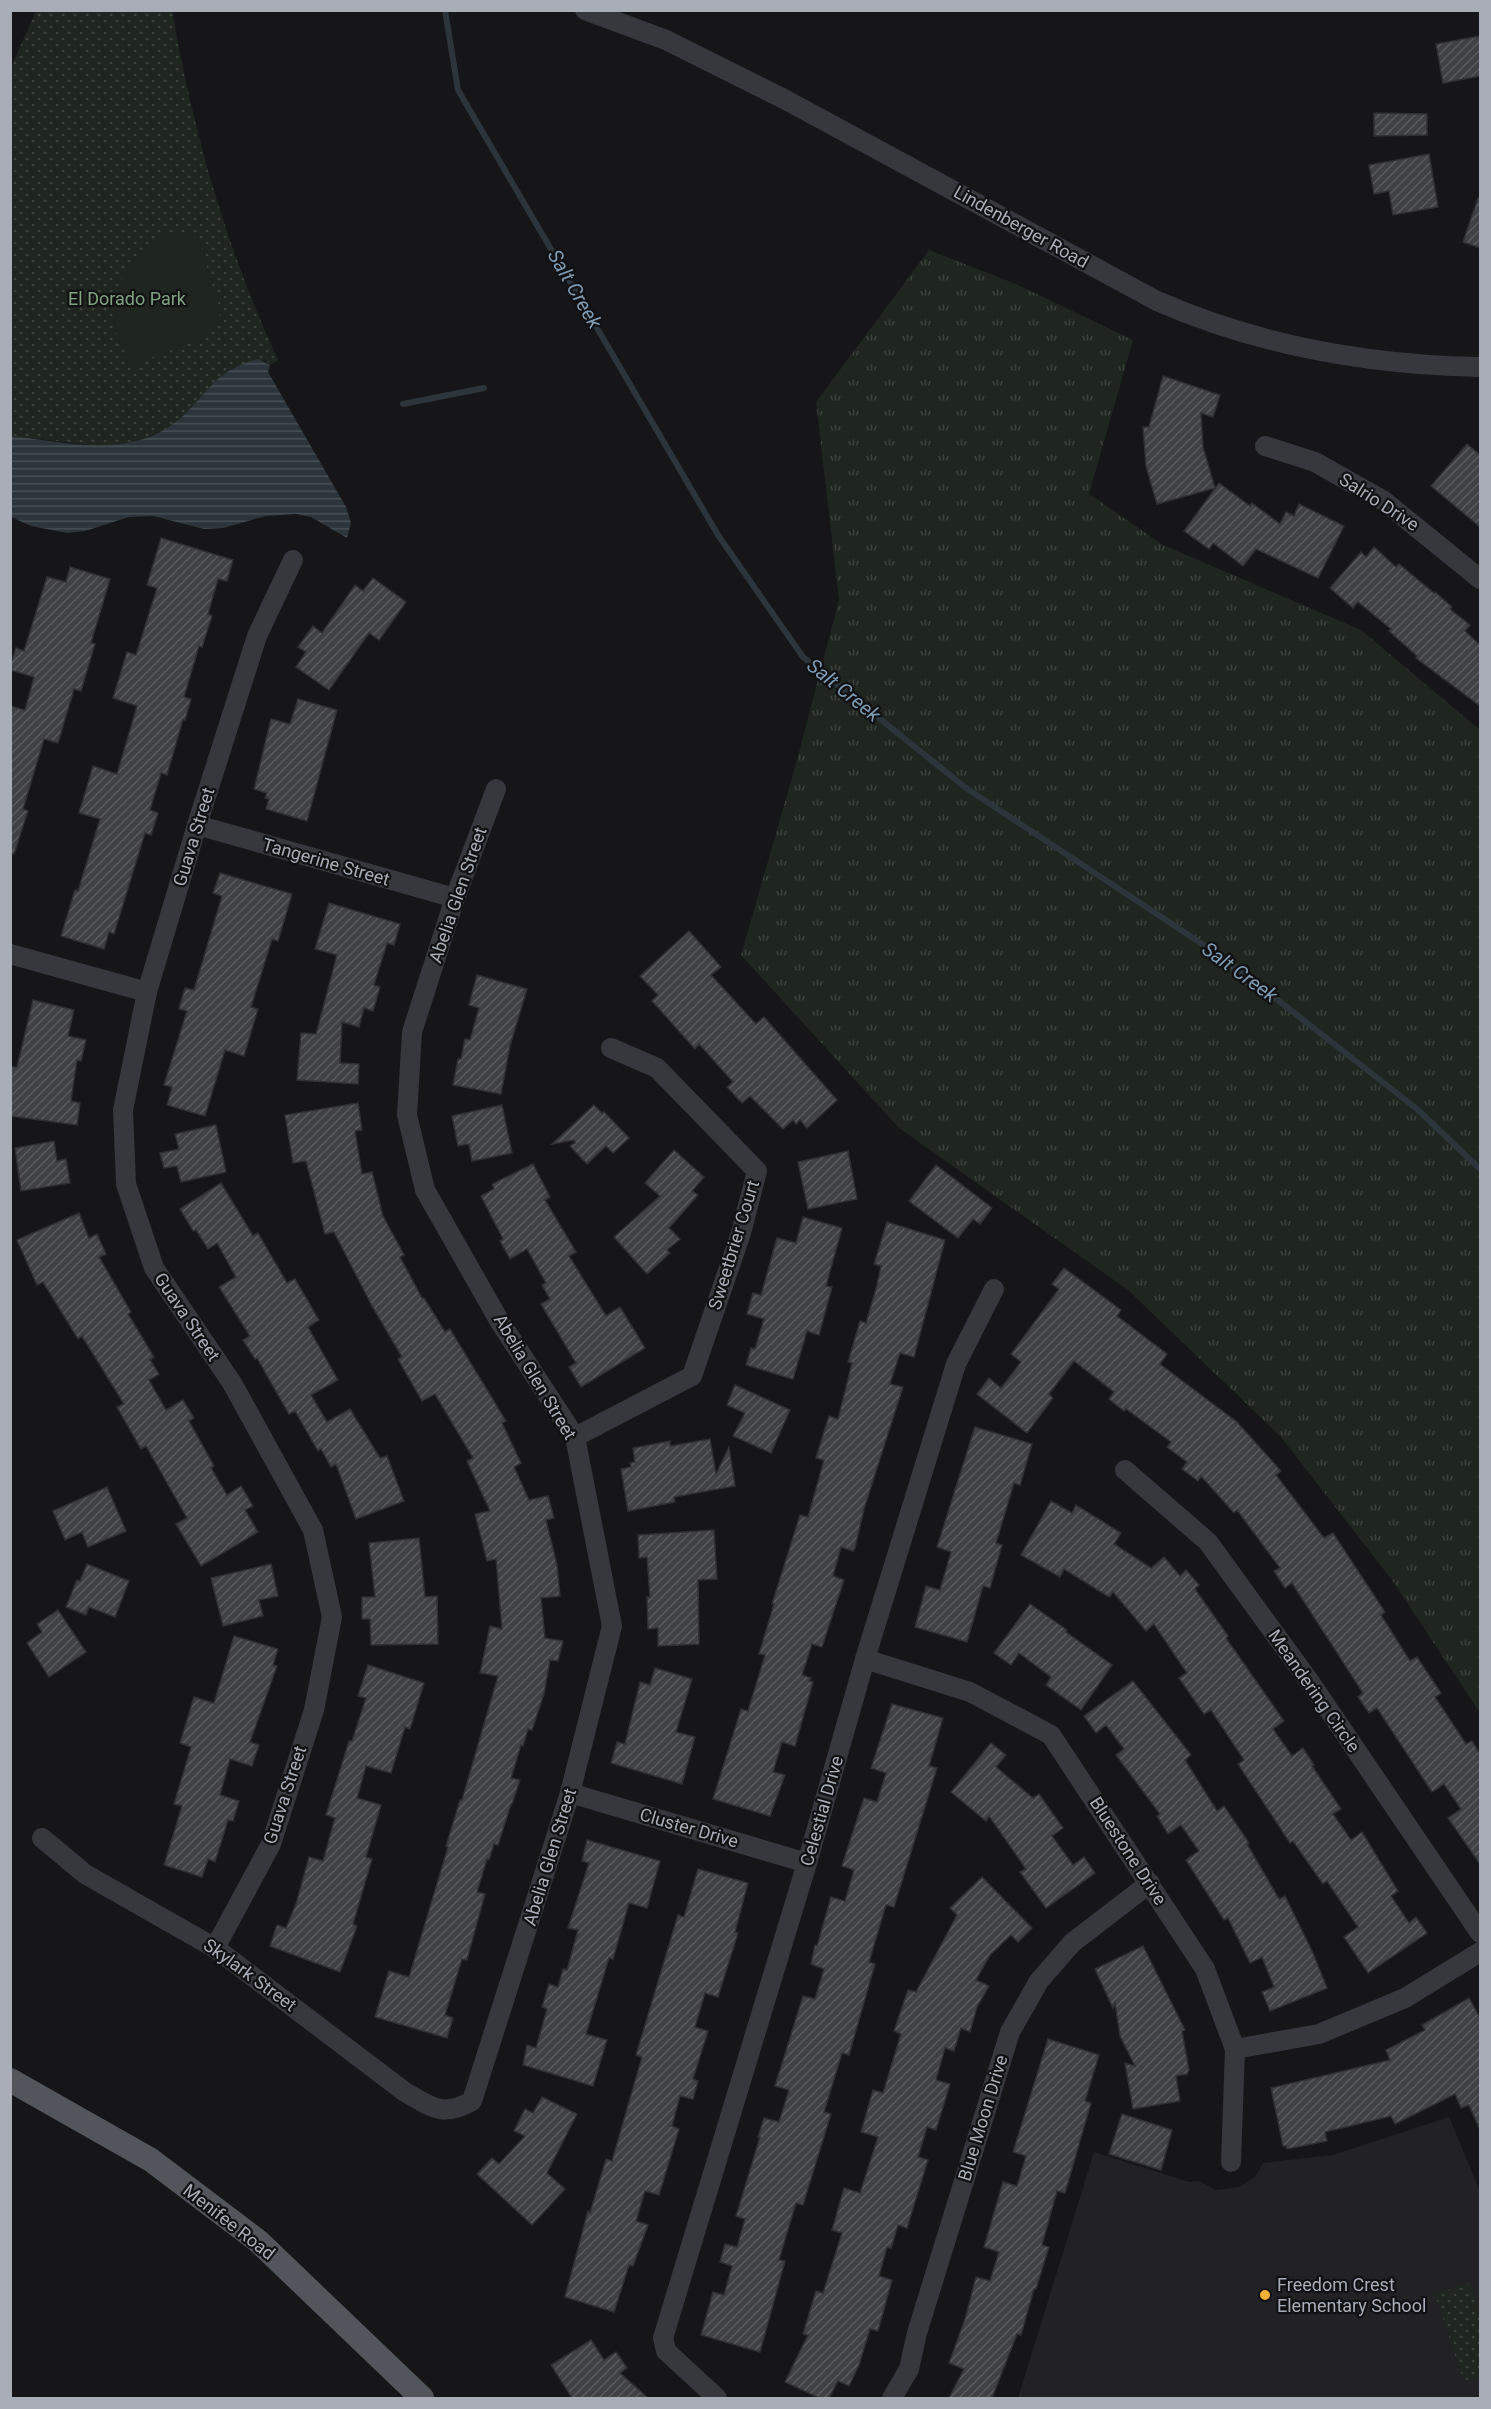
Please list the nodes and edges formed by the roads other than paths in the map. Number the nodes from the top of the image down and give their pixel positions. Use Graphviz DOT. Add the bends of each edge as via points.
graph roads {
  1 [pos="585,10"];
  2 [pos="1480,367"];
  3 [pos="1265,446"];
  4 [pos="293,560"];
  5 [pos="1480,579"];
  6 [pos="496,789"];
  7 [pos="197,825"];
  8 [pos="454,898"];
  9 [pos="10,954"];
  10 [pos="147,992"];
  11 [pos="611,1047"];
  12 [pos="994,1288"];
  13 [pos="575,1437"];
  14 [pos="1125,1470"];
  15 [pos="865,1659"];
  16 [pos="570,1794"];
  17 [pos="42,1838"];
  18 [pos="807,1863"];
  19 [pos="1150,1883"];
  20 [pos="1480,1933"];
  21 [pos="215,1948"];
  22 [pos="1480,1952"];
  23 [pos="1235,2049"];
  24 [pos="10,2080"];
  25 [pos="456,2110"];
  26 [pos="1231,2162"];
  27 [pos="422,2398"];
  28 [pos="717,2398"];
  29 [pos="892,2398"];
  1 -- 2 [label="street, Lindenberger Road" via="666,40 786,100 1156,301 1200,320 1327,354"];
  3 -- 5 [label="street, Salrio Drive" via="1315,462 1384,501"];
  4 -- 7 [label="street, Guava Street" via="257,636"];
  6 -- 8 [label="street, Abelia Glen Street"];
  7 -- 8 [label="street, Tangerine Street"];
  7 -- 10 [label="street, Guava Street"];
  8 -- 13 [label="street, Abelia Glen Street" via="412,1032 407,1115 425,1190 500,1322"];
  9 -- 10 [label="street"];
  10 -- 21 [label="street, Guava Street" via="123,1110 126,1184 154,1268 232,1383 314,1530 332,1617 314,1710 271,1844"];
  11 -- 13 [label="street, Sweetbrier Court" via="657,1068 757,1171 741,1233 692,1376"];
  12 -- 15 [label="street, Celestial Drive" via="956,1364"];
  13 -- 16 [label="street, Abelia Glen Street" via="612,1626"];
  14 -- 20 [label="street, Meandering Circle" via="1208,1542 1312,1685"];
  15 -- 18 [label="street, Celestial Drive"];
  15 -- 19 [label="street, Bluestone Drive" via="970,1692 1051,1735"];
  16 -- 18 [label="street, Cluster Drive"];
  16 -- 25 [label="street, Abelia Glen Street" via="472,2101"];
  17 -- 21 [label="street, Skylark Street" via="85,1874"];
  18 -- 28 [label="street, Celestial Drive" via="663,2338 666,2352"];
  19 -- 23 [label="street, Bluestone Drive" via="1205,1969"];
  19 -- 29 [label="street, Blue Moon Drive" via="1072,1943 1039,1982 1010,2032 909,2370"];
  21 -- 25 [label="street, Skylark Street" via="405,2092 438,2109"];
  22 -- 23 [label="street" via="1405,1998 1319,2034"];
  23 -- 26 [label="street, Bluestone Drive"];
  24 -- 27 [label="main road, Menifee Road" via="151,2160 258,2241"];
}
